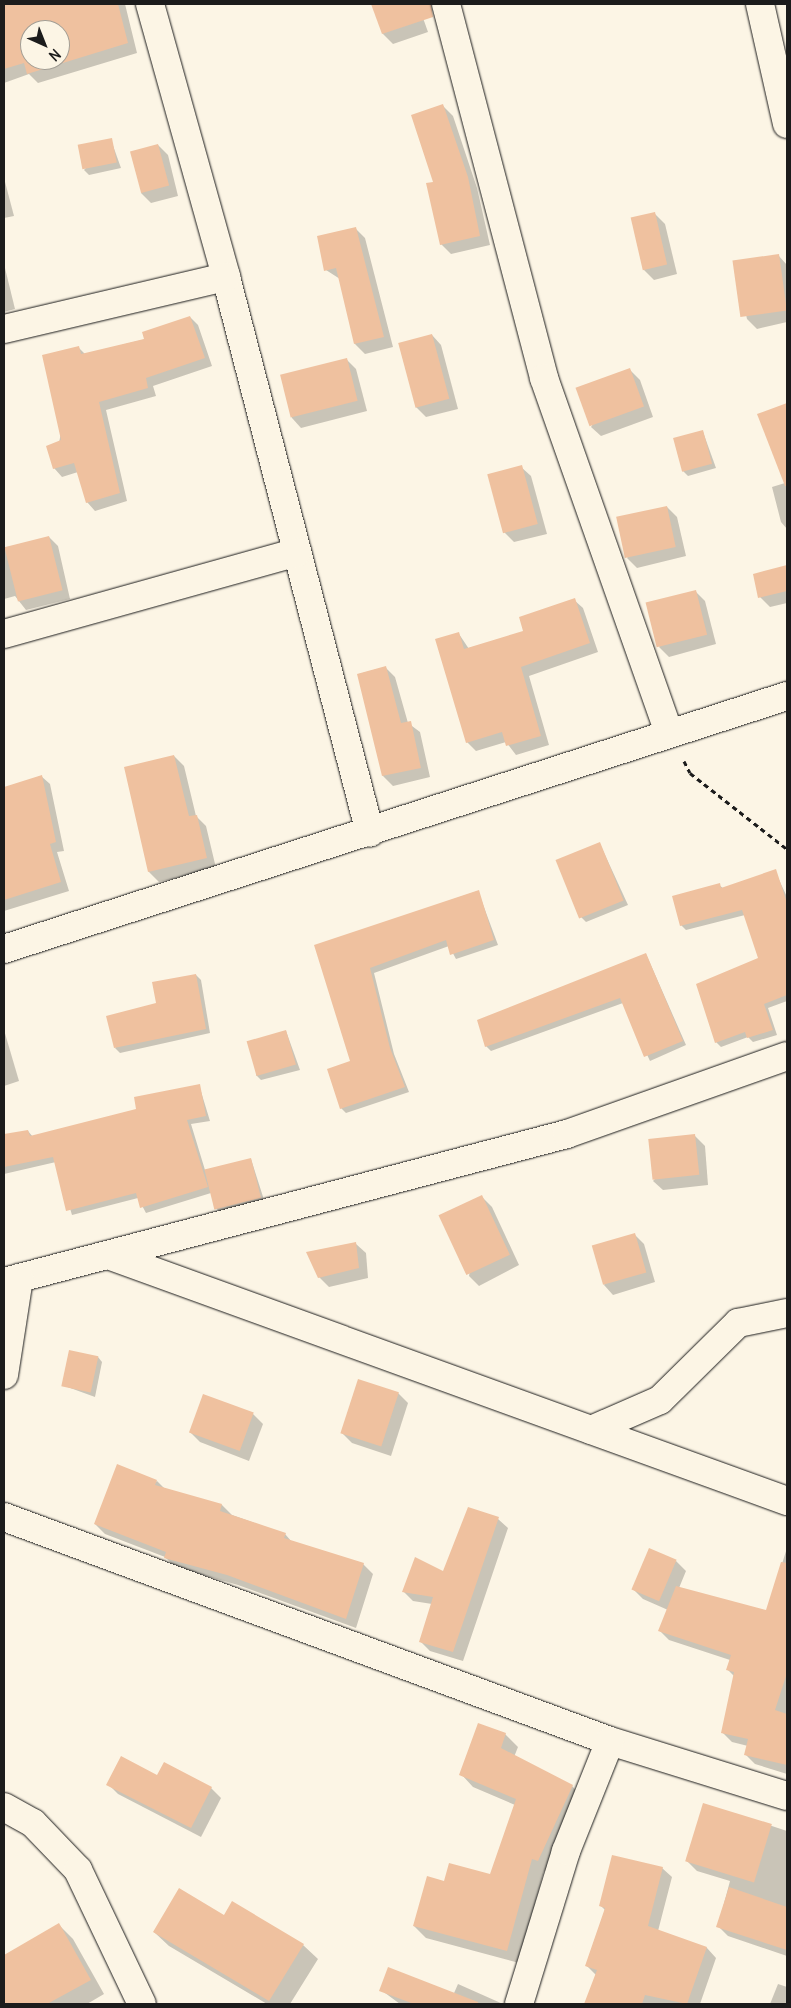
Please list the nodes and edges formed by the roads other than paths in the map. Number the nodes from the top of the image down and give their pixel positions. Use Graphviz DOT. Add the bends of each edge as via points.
graph roads {
  1 [pos="150,4"];
  2 [pos="446,4"];
  3 [pos="760,4"];
  4 [pos="787,124"];
  5 [pos="226,277"];
  6 [pos="4,328"];
  7 [pos="297,552"];
  8 [pos="4,634"];
  9 [pos="787,696"];
  10 [pos="668,731"];
  11 [pos="370,834"];
  12 [pos="4,949"];
  13 [pos="787,1056"];
  14 [pos="111,1256"];
  15 [pos="12,1280"];
  16 [pos="787,1312"];
  17 [pos="4,1375"];
  18 [pos="591,1430"];
  19 [pos="787,1501"];
  20 [pos="4,1517"];
  21 [pos="610,1741"];
  22 [pos="787,1796"];
  23 [pos="4,1808"];
  24 [pos="142,2004"];
  25 [pos="518,2004"];
  1 -- 5 [label="street"];
  2 -- 10 [label="street" via="544,378"];
  3 -- 4 [label="street"];
  5 -- 6 [label="street"];
  5 -- 7 [label="street"];
  7 -- 8 [label="street"];
  7 -- 11 [label="street"];
  9 -- 10 [label="street"];
  10 -- 11 [label="street"];
  11 -- 12 [label="street"];
  13 -- 14 [label="street" via="567,1134"];
  14 -- 15 [label="street"];
  14 -- 18 [label="street"];
  15 -- 17 [label="street"];
  16 -- 18 [label="street" via="738,1323 660,1400"];
  18 -- 19 [label="street"];
  20 -- 21 [label="street"];
  21 -- 22 [label="street"];
  21 -- 25 [label="street" via="566,1851"];
  23 -- 24 [label="street" via="33,1824 78,1870"];
}
